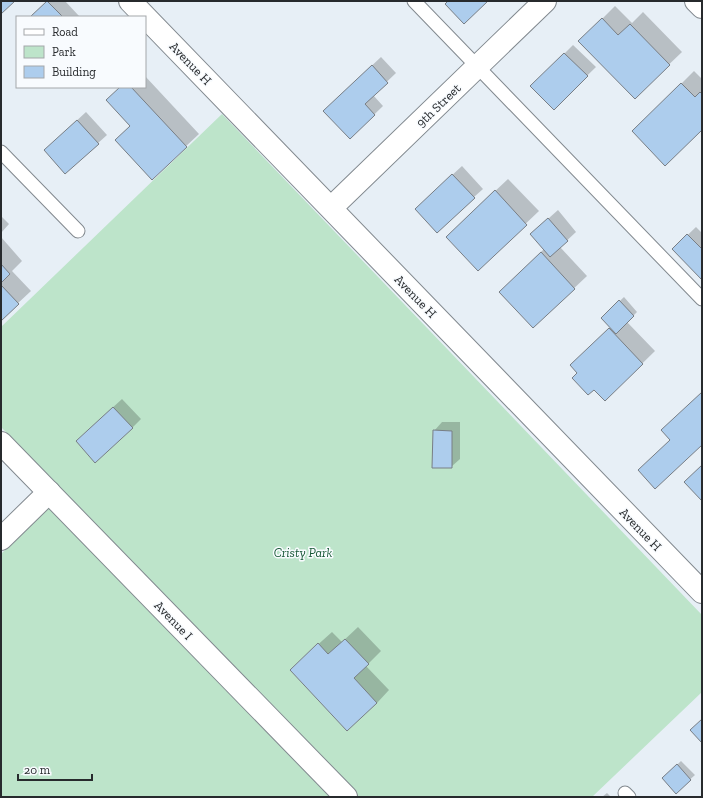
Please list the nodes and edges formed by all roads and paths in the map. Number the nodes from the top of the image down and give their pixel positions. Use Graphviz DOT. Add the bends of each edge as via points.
graph roads {
  1 [pos="130,1"];
  2 [pos="414,1"];
  3 [pos="545,1"];
  4 [pos="696,1"];
  5 [pos="702,7"];
  6 [pos="145,16"];
  7 [pos="146,17"];
  8 [pos="477,67"];
  9 [pos="1,152"];
  10 [pos="331,208"];
  11 [pos="78,232"];
  12 [pos="702,299"];
  13 [pos="1,443"];
  14 [pos="49,492"];
  15 [pos="1,539"];
  16 [pos="698,579"];
  17 [pos="346,797"];
  1 -- 6 [label="street, Avenue H"];
  2 -- 8 [label="lane"];
  3 -- 8 [label="street, 9th Street"];
  4 -- 5 [label="street"];
  7 -- 10 [label="street, Avenue H"];
  8 -- 10 [label="street, 9th Street"];
  8 -- 12 [label="lane"];
  9 -- 11 [label="lane"];
  10 -- 16 [label="street, Avenue H"];
  13 -- 14 [label="street, Avenue I"];
  14 -- 15 [label="street"];
  14 -- 17 [label="street, Avenue I"];
}
